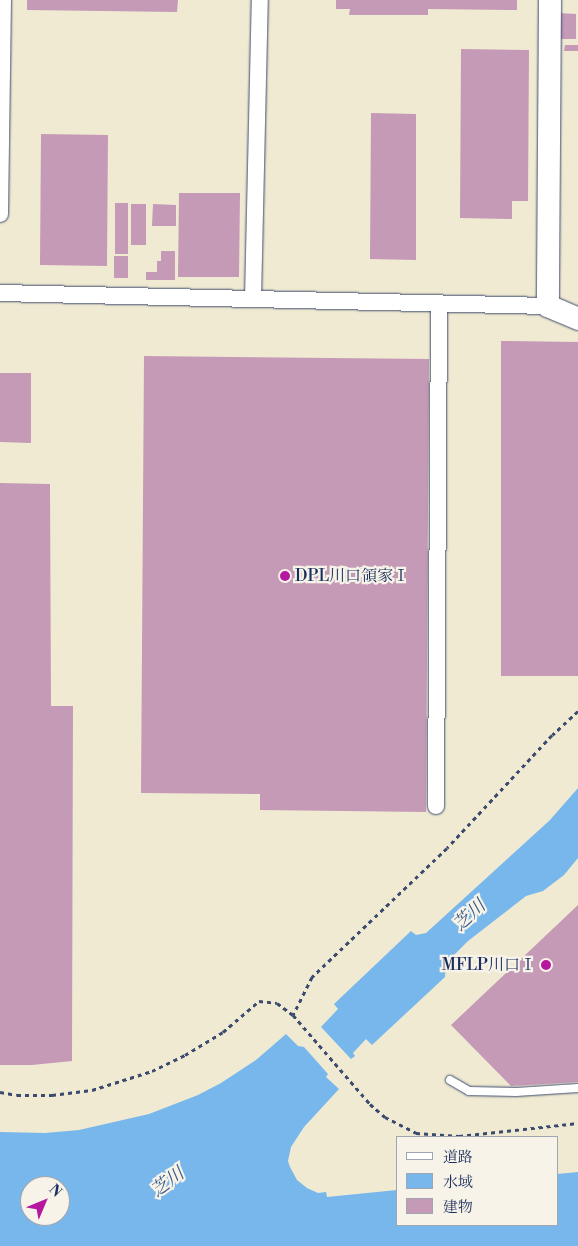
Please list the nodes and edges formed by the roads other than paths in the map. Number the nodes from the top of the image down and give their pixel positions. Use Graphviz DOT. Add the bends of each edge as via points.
graph roads {
  1 [pos="3,0"];
  2 [pos="260,0"];
  3 [pos="550,0"];
  4 [pos="0,214"];
  5 [pos="0,294"];
  6 [pos="254,299"];
  7 [pos="439,303"];
  8 [pos="548,306"];
  9 [pos="578,319"];
  10 [pos="436,806"];
  11 [pos="450,1080"];
  12 [pos="578,1088"];
  1 -- 4 [label="street"];
  2 -- 6 [label="street"];
  3 -- 8 [label="street"];
  5 -- 6 [label="street"];
  6 -- 7 [label="street"];
  7 -- 8 [label="street"];
  7 -- 10 [label="street"];
  8 -- 9 [label="street"];
  11 -- 12 [label="lane" via="469,1091"];
}
